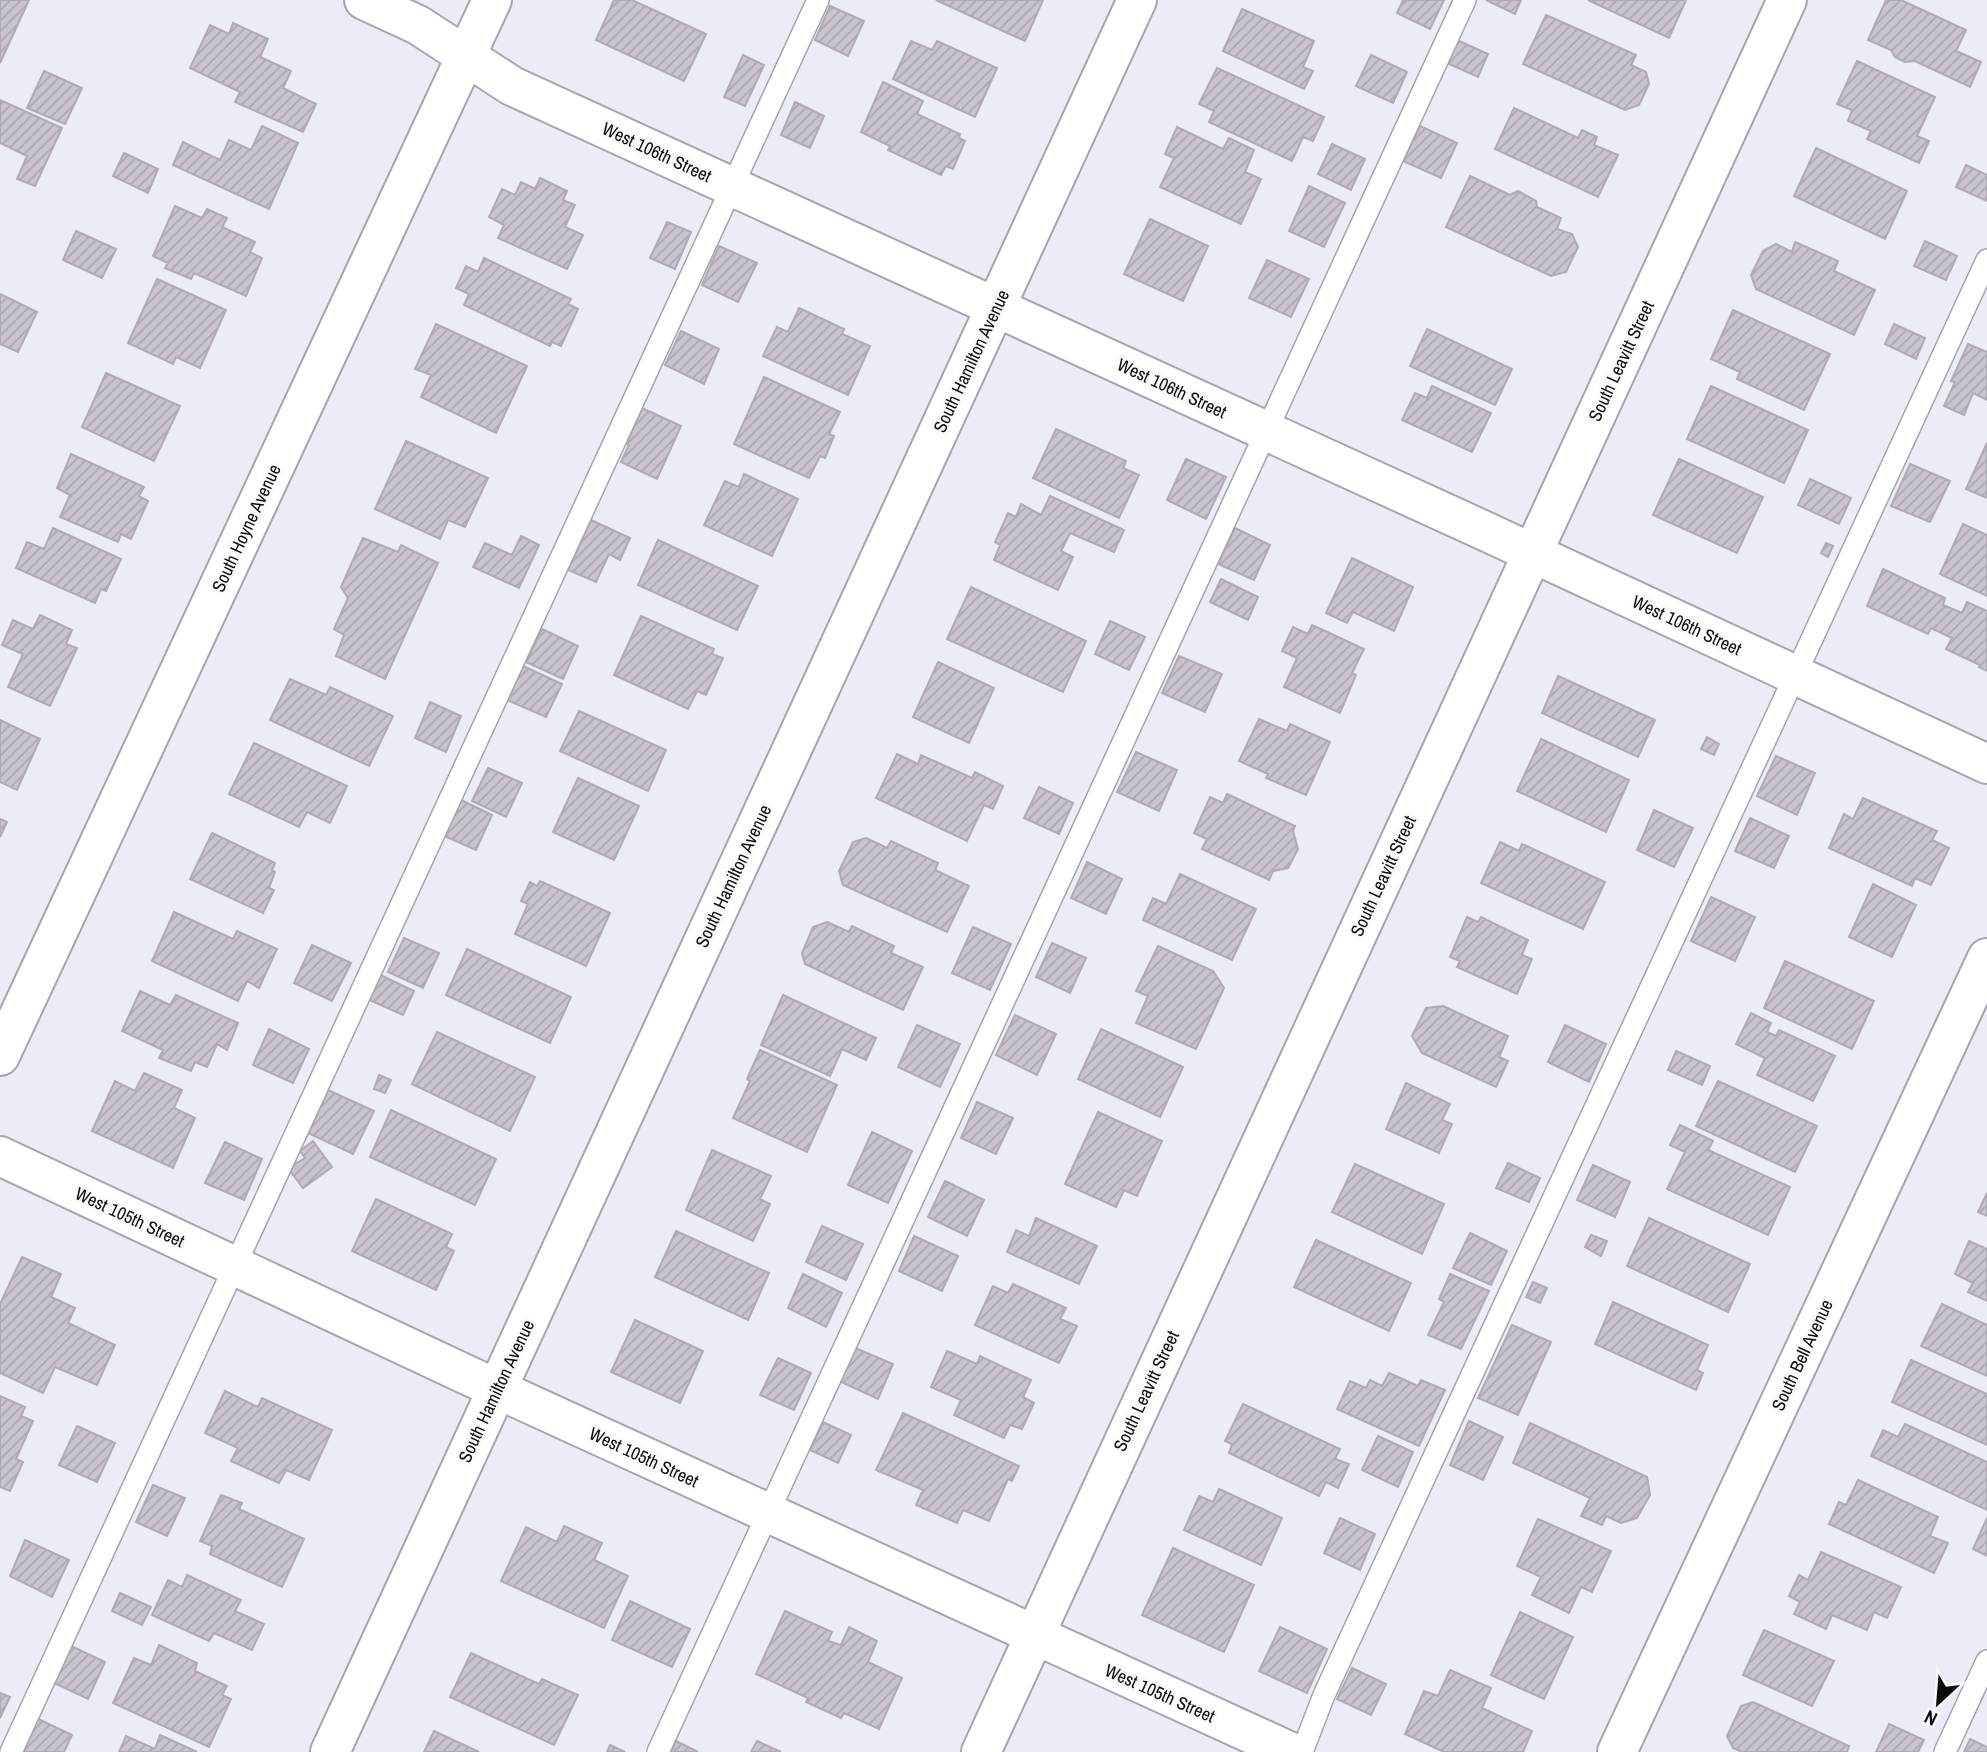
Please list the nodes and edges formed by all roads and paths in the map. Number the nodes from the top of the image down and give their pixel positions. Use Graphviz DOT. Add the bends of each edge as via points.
graph roads {
  1 [pos="364,0"];
  2 [pos="492,0"];
  3 [pos="818,0"];
  4 [pos="1137,0"];
  5 [pos="1465,0"];
  6 [pos="1787,0"];
  7 [pos="466,55"];
  8 [pos="732,186"];
  9 [pos="1987,260"];
  10 [pos="995,307"];
  11 [pos="1266,431"];
  12 [pos="1532,553"];
  13 [pos="1795,675"];
  14 [pos="1987,764"];
  15 [pos="1987,958"];
  16 [pos="0,1056"];
  17 [pos="0,1156"];
  18 [pos="235,1266"];
  19 [pos="497,1389"];
  20 [pos="768,1513"];
  21 [pos="1034,1636"];
  22 [pos="1987,1661"];
  23 [pos="10,1752"];
  24 [pos="330,1752"];
  25 [pos="658,1752"];
  26 [pos="981,1752"];
  27 [pos="1291,1752"];
  28 [pos="1302,1752"];
  29 [pos="1617,1752"];
  30 [pos="1945,1752"];
  1 -- 7 [label="street, West 106th Street" via="418,24"];
  2 -- 7 [label="street, South Hoyne Avenue"];
  3 -- 8 [label="lane"];
  4 -- 10 [label="street, South Hamilton Avenue"];
  5 -- 11 [label="lane"];
  6 -- 12 [label="street, South Leavitt Street"];
  7 -- 8 [label="street, West 106th Street" via="512,86"];
  7 -- 16 [label="street, South Hoyne Avenue"];
  8 -- 10 [label="street, West 106th Street"];
  8 -- 18 [label="lane"];
  9 -- 13 [label="lane"];
  10 -- 11 [label="street, West 106th Street"];
  10 -- 19 [label="street, South Hamilton Avenue"];
  11 -- 12 [label="street, West 106th Street"];
  11 -- 20 [label="lane"];
  12 -- 13 [label="street, West 106th Street"];
  12 -- 21 [label="street, South Leavitt Street"];
  13 -- 14 [label="street, West 106th Street"];
  13 -- 28 [label="lane" via="1324,1695"];
  15 -- 29 [label="street, South Bell Avenue"];
  17 -- 18 [label="street, West 105th Street"];
  18 -- 19 [label="street, West 105th Street"];
  18 -- 23 [label="lane"];
  19 -- 20 [label="street, West 105th Street"];
  19 -- 24 [label="street, South Hamilton Avenue"];
  20 -- 21 [label="street, West 105th Street"];
  20 -- 25 [label="lane"];
  21 -- 26 [label="street, South Leavitt Street"];
  21 -- 27 [label="street, West 105th Street"];
  22 -- 30 [label="lane"];
}
